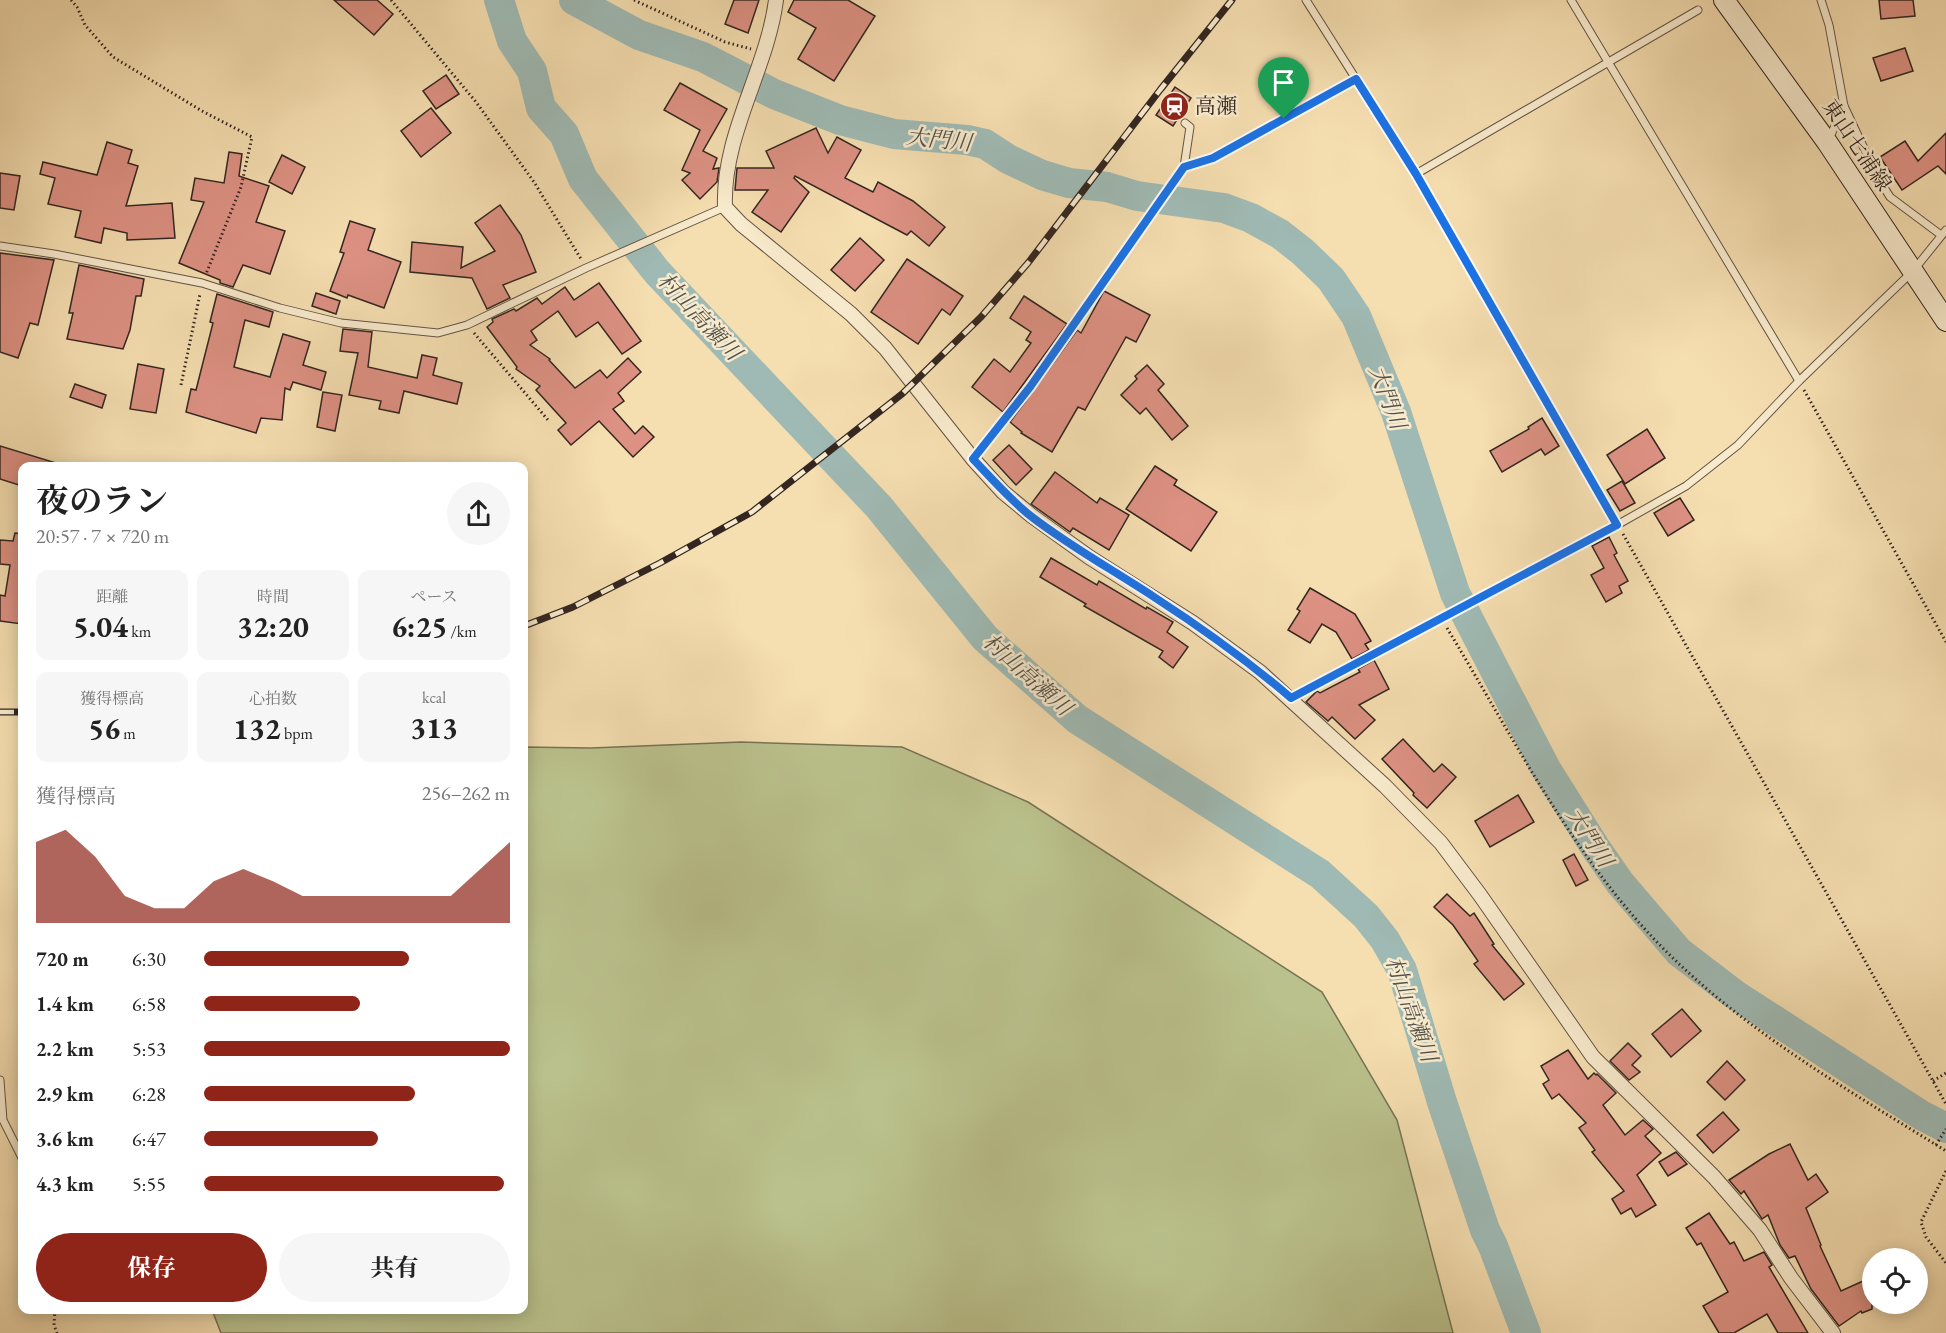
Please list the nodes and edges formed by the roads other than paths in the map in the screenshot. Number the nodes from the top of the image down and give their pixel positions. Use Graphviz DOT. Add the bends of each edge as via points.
graph roads {
  1 [pos="776,0"];
  2 [pos="1306,0"];
  3 [pos="1571,0"];
  4 [pos="1724,0"];
  5 [pos="1821,0"];
  6 [pos="1698,10"];
  7 [pos="1609,62"];
  8 [pos="1356,79"];
  9 [pos="1844,106"];
  10 [pos="1185,123"];
  11 [pos="1827,142"];
  12 [pos="1184,167"];
  13 [pos="1416,174"];
  14 [pos="725,207"];
  15 [pos="1943,232"];
  16 [pos="0,246"];
  17 [pos="1912,271"];
  18 [pos="1946,321"];
  19 [pos="1799,381"];
  20 [pos="973,459"];
  21 [pos="1617,525"];
  22 [pos="1291,698"];
  23 [pos="0,1080"];
  24 [pos="18,1150"];
  25 [pos="1833,1333"];
  1 -- 14 [label="street" via="773,23 728,165"];
  2 -- 8 [label="lane"];
  3 -- 7 [label="lane"];
  4 -- 11 [label="main road, 東山七浦線"];
  5 -- 9 [label="lane"];
  6 -- 7 [label="lane"];
  7 -- 13 [label="lane"];
  7 -- 19 [label="lane"];
  8 -- 12 [label="lane" via="1213,158"];
  8 -- 13 [label="lane"];
  9 -- 11 [label="lane"];
  9 -- 15 [label="lane" via="1890,197"];
  10 -- 12 [label="lane" via="1190,127"];
  11 -- 17 [label="main road, 東山七浦線"];
  12 -- 20 [label="lane" via="1030,387"];
  13 -- 21 [label="lane"];
  14 -- 16 [label="lane" via="467,325 438,333 341,323 202,283"];
  14 -- 20 [label="street" via="851,314 885,348"];
  15 -- 17 [label="lane"];
  17 -- 18 [label="main road, 東山七浦線"];
  17 -- 19 [label="lane"];
  19 -- 21 [label="lane" via="1738,445 1695,479"];
  20 -- 22 [label="street" via="1032,516 1194,623"];
  21 -- 22 [label="lane"];
  22 -- 25 [label="street" via="1441,843 1593,1057 1714,1177 1760,1230"];
  23 -- 24 [label="lane" via="3,1120"];
}
